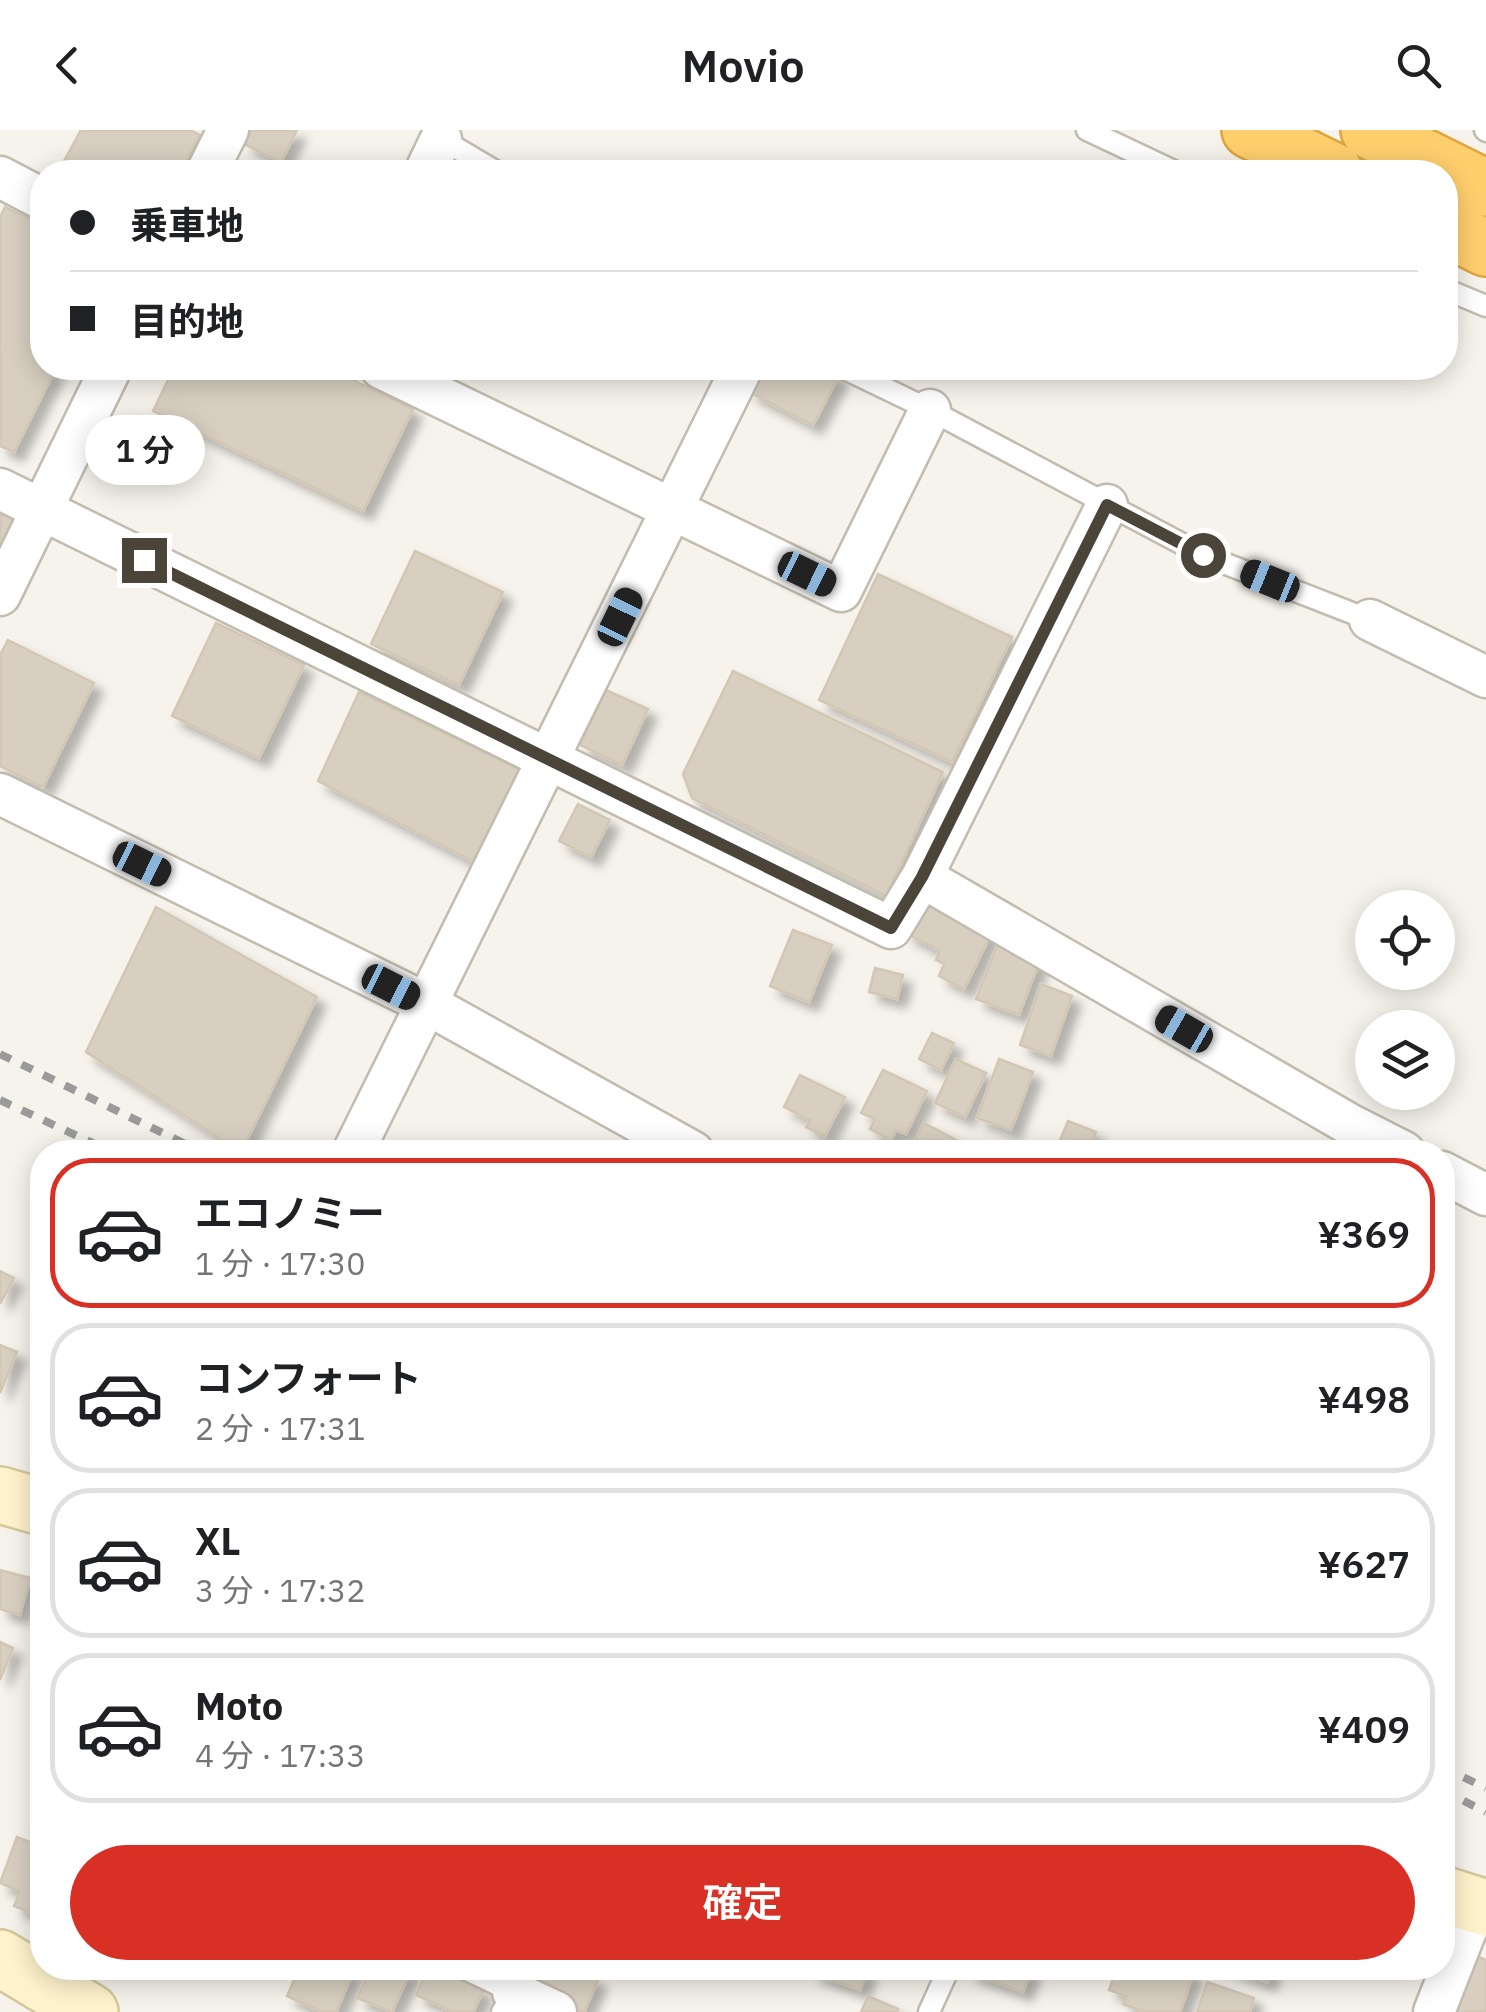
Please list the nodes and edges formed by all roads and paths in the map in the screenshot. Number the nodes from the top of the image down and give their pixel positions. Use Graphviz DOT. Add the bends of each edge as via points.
graph roads {
  1 [pos="228,130"];
  2 [pos="1087,130"];
  3 [pos="1250,130"];
  4 [pos="1369,130"];
  5 [pos="431,147"];
  6 [pos="213,160"];
  7 [pos="465,160"];
  8 [pos="1151,160"];
  9 [pos="1311,160"];
  10 [pos="1430,160"];
  11 [pos="1458,174"];
  12 [pos="0,177"];
  13 [pos="1486,188"];
  14 [pos="30,193"];
  15 [pos="1458,234"];
  16 [pos="1486,248"];
  17 [pos="1458,295"];
  18 [pos="1486,306"];
  19 [pos="105,380"];
  20 [pos="406,380"];
  21 [pos="736,380"];
  22 [pos="867,380"];
  23 [pos="930,410"];
  24 [pos="0,489"];
  25 [pos="1107,505"];
  26 [pos="42,510"];
  27 [pos="672,510"];
  28 [pos="0,595"];
  29 [pos="1370,620"];
  30 [pos="1486,677"];
  31 [pos="549,759"];
  32 [pos="0,794"];
  33 [pos="922,877"];
  34 [pos="427,1004"];
  35 [pos="359,1140"];
  36 [pos="671,1140"];
  37 [pos="1380,1140"];
  38 [pos="1455,1178"];
  39 [pos="1486,1194"];
  40 [pos="0,1495"];
  41 [pos="30,1504"];
  42 [pos="1468,1902"];
  43 [pos="1455,1944"];
  44 [pos="0,1958"];
  45 [pos="30,1976"];
  46 [pos="37,1980"];
  47 [pos="490,1980"];
  48 [pos="944,1980"];
  49 [pos="1444,1980"];
  50 [pos="514,1990"];
  51 [pos="90,2012"];
  52 [pos="556,2012"];
  53 [pos="929,2012"];
  54 [pos="1434,2012"];
  1 -- 6 [label="street"];
  2 -- 8 [label="lane"];
  3 -- 9 [label="highway"];
  4 -- 10 [label="highway"];
  5 -- 7 [label="lane"];
  11 -- 13 [label="highway"];
  12 -- 14 [label="street"];
  15 -- 16 [label="highway"];
  17 -- 18 [label="lane"];
  19 -- 26 [label="street"];
  20 -- 27 [label="street"];
  21 -- 27 [label="street"];
  22 -- 23 [label="lane"];
  23 -- 25 [label="lane"];
  23 -- 27 [label="street" via="841,591"];
  24 -- 26 [label="street"];
  25 -- 29 [label="lane" via="1203,555"];
  25 -- 33 [label="street"];
  26 -- 28 [label="street"];
  26 -- 31 [label="street"];
  27 -- 31 [label="street"];
  29 -- 30 [label="street"];
  31 -- 33 [label="street" via="891,928"];
  31 -- 34 [label="street"];
  32 -- 34 [label="street"];
  33 -- 37 [label="street"];
  34 -- 35 [label="street"];
  34 -- 36 [label="street"];
  38 -- 39 [label="street"];
  40 -- 41 [label="main road"];
  42 -- 43 [label="street"];
  44 -- 45 [label="main road"];
  46 -- 51 [label="main road"];
  47 -- 50 [label="lane"];
  48 -- 53 [label="lane"];
  49 -- 54 [label="street"];
  50 -- 52 [label="street"];
}
